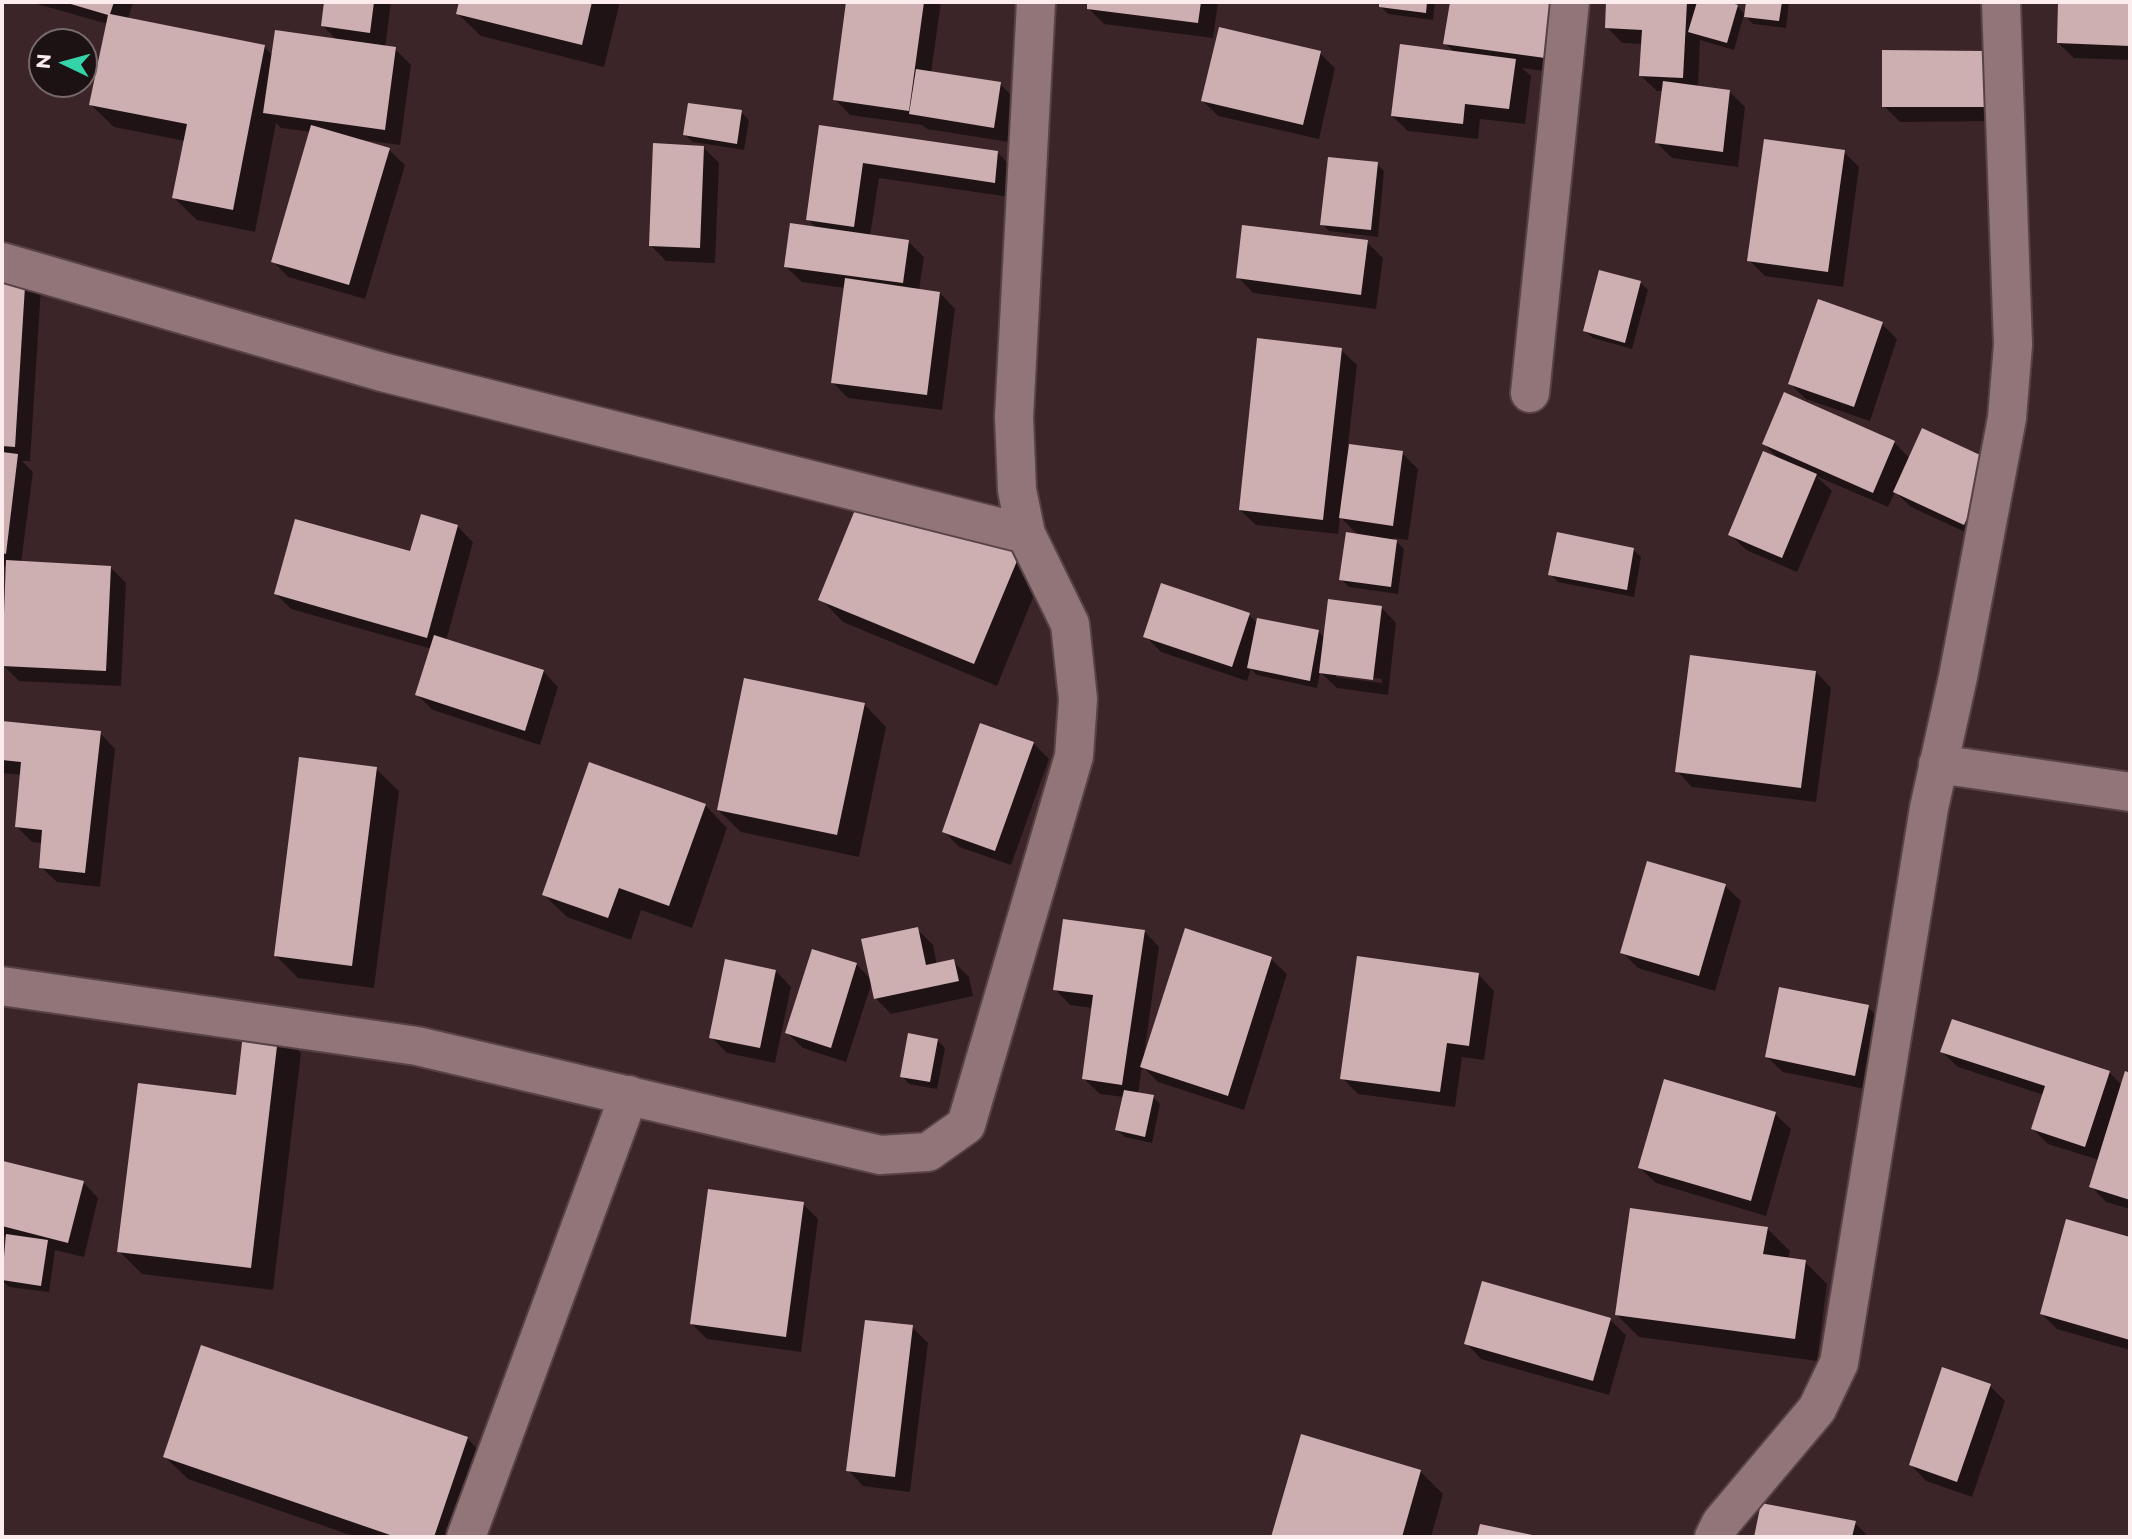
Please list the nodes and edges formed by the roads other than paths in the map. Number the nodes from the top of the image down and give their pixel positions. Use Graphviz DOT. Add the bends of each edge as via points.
graph roads {
  1 [pos="1036,2"];
  2 [pos="1570,2"];
  3 [pos="2001,2"];
  4 [pos="2,262"];
  5 [pos="1530,393"];
  6 [pos="1026,534"];
  7 [pos="1938,764"];
  8 [pos="2130,792"];
  9 [pos="2,986"];
  10 [pos="629,1095"];
  11 [pos="466,1537"];
  12 [pos="1714,1537"];
  1 -- 6 [label="street" via="1014,417 1017,490"];
  2 -- 5 [label="street"];
  3 -- 7 [label="street" via="2013,345 2007,418"];
  4 -- 6 [label="street" via="382,372"];
  6 -- 10 [label="street" via="1070,624 1079,699 1074,756 966,1125 928,1152 880,1155"];
  7 -- 8 [label="street"];
  7 -- 12 [label="street" via="1839,1363 1817,1409"];
  9 -- 10 [label="street" via="416,1046"];
  10 -- 11 [label="street"];
}
